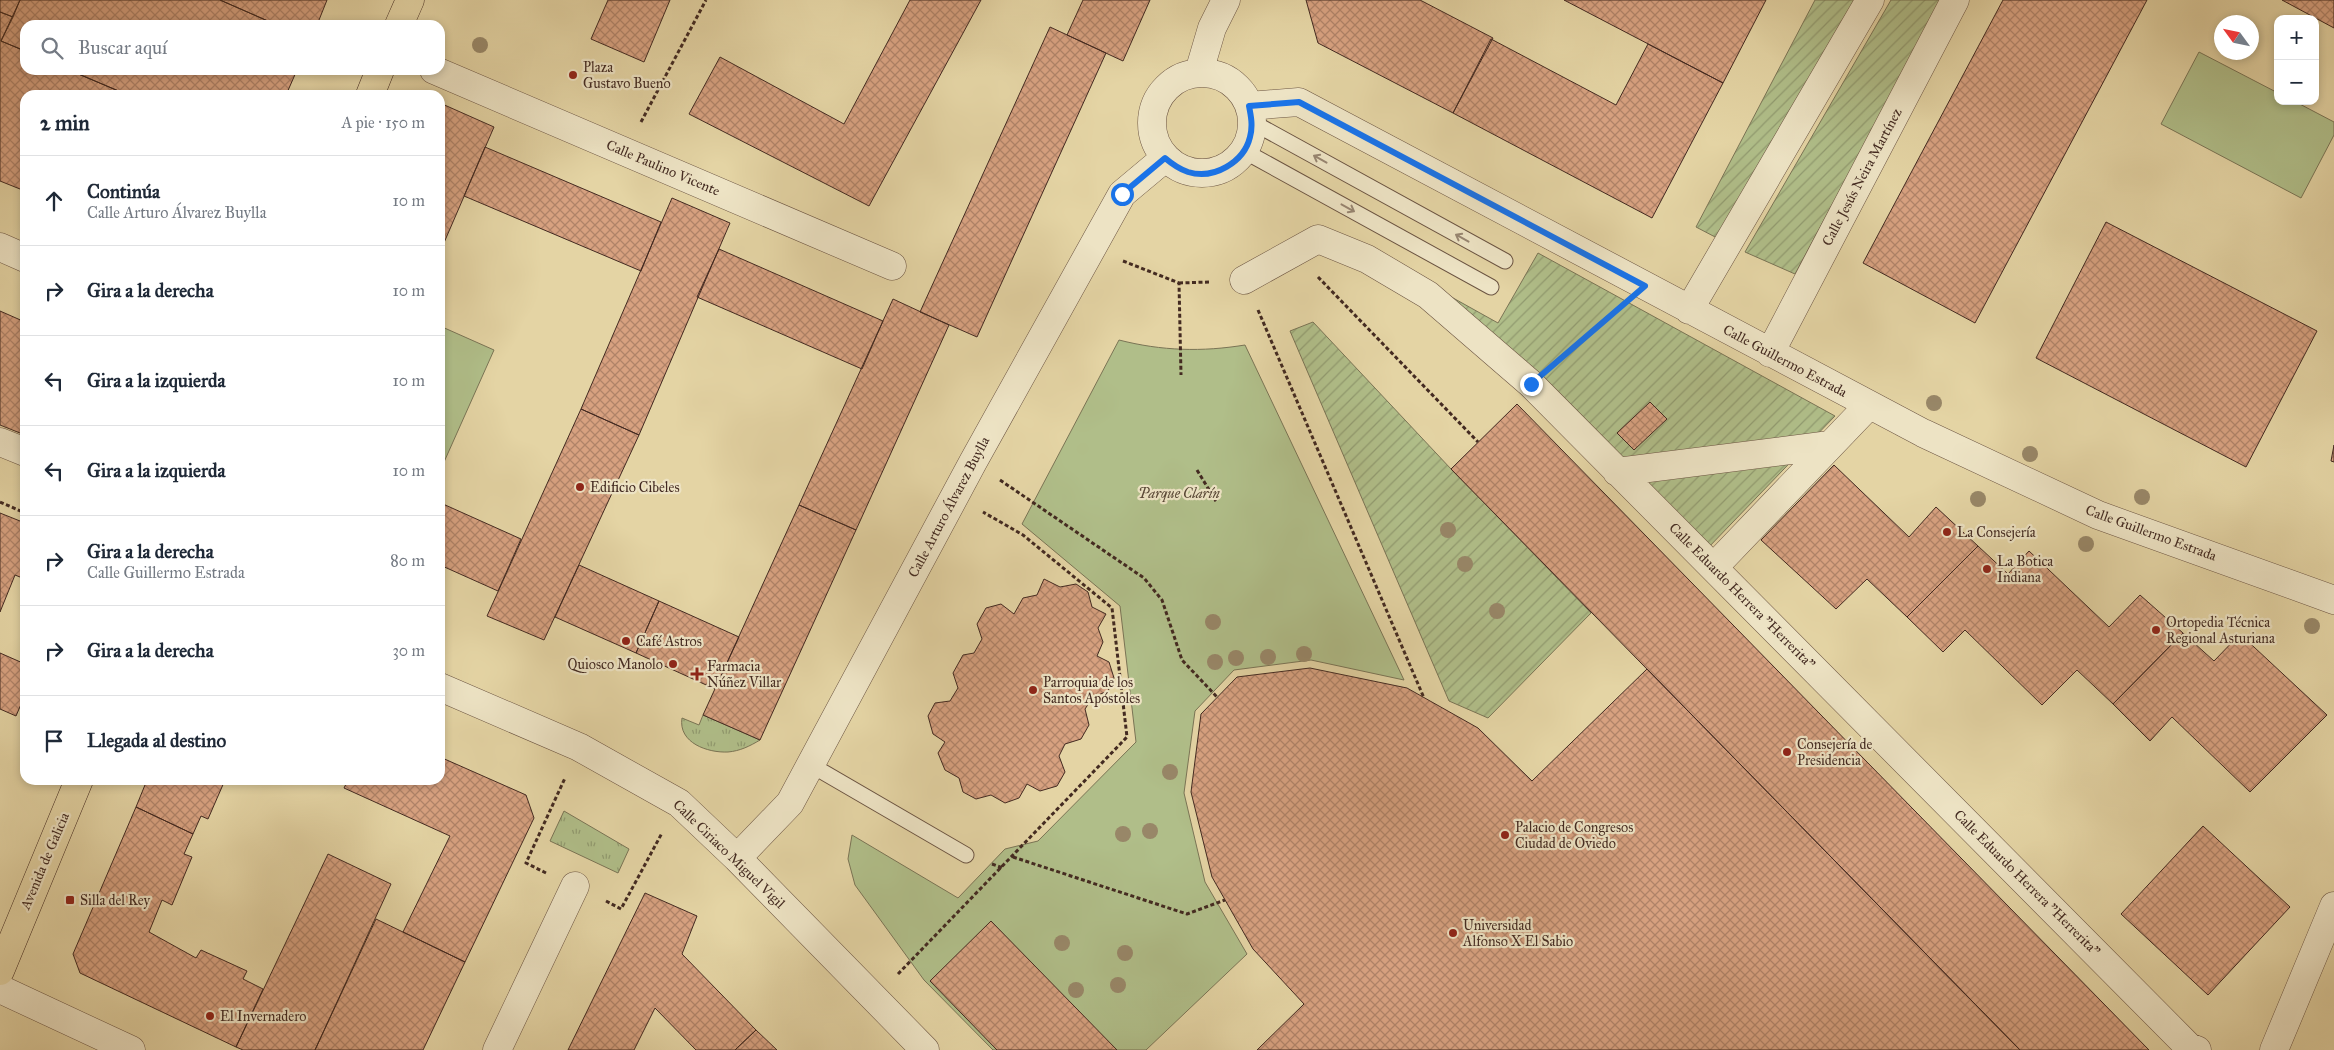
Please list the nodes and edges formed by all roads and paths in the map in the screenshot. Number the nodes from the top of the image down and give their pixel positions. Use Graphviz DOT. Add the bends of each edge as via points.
graph roads {
  1 [pos="410,0"];
  2 [pos="706,0"];
  3 [pos="1226,0"];
  4 [pos="1870,0"];
  5 [pos="1954,0"];
  6 [pos="402,20"];
  7 [pos="1199,72"];
  8 [pos="378,75"];
  9 [pos="445,75"];
  10 [pos="372,90"];
  11 [pos="1250,114"];
  12 [pos="1244,151"];
  13 [pos="625,152"];
  14 [pos="1165,158"];
  15 [pos="0,247"];
  16 [pos="1090,249"];
  17 [pos="1295,253"];
  18 [pos="20,256"];
  19 [pos="1505,261"];
  20 [pos="892,266"];
  21 [pos="1244,280"];
  22 [pos="1491,286"];
  23 [pos="1645,286"];
  24 [pos="1689,310"];
  25 [pos="1770,353"];
  26 [pos="1181,375"];
  27 [pos="1531,384"];
  28 [pos="1869,405"];
  29 [pos="0,442"];
  30 [pos="1478,442"];
  31 [pos="1830,445"];
  32 [pos="20,450"];
  33 [pos="973,462"];
  34 [pos="1197,470"];
  35 [pos="1617,472"];
  36 [pos="955,496"];
  37 [pos="0,502"];
  38 [pos="1217,503"];
  39 [pos="20,511"];
  40 [pos="1714,567"];
  41 [pos="2334,600"];
  42 [pos="445,689"];
  43 [pos="1217,698"];
  44 [pos="1424,698"];
  45 [pos="811,766"];
  46 [pos="77,785"];
  47 [pos="554,804"];
  48 [pos="966,855"];
  49 [pos="1013,857"];
  50 [pos="737,858"];
  51 [pos="646,860"];
  52 [pos="576,886"];
  53 [pos="1225,900"];
  54 [pos="2334,906"];
  55 [pos="0,971"];
  56 [pos="0,989"];
  57 [pos="874,998"];
  58 [pos="131,1050"];
  59 [pos="496,1050"];
  60 [pos="925,1050"];
  61 [pos="2197,1050"];
  62 [pos="2274,1050"];
  1 -- 6 [label="highway"];
  2 -- 13 [label="path"];
  3 -- 7 [label="street" via="1212,28"];
  4 -- 24 [label="street"];
  5 -- 25 [label="street, Calle Jesús Neira Martínez"];
  7 -- 11 [label="street" via="1230,80 1241,91"];
  7 -- 14 [label="street" via="1169,84 1158,97 1152,112 1151,129 1155,144"];
  8 -- 10 [label="highway"];
  9 -- 13 [label="street, Calle Paulino Vicente"];
  11 -- 12 [label="street" via="1250,137"];
  19 -- 11 [label="lane, one-way"];
  11 -- 23 [label="street, Calle Guillermo Estrada" via="1299,102"];
  12 -- 14 [label="street" via="1221,170 1206,173 1190,173"];
  12 -- 22 [label="lane, one-way"];
  13 -- 20 [label="street, Calle Paulino Vicente"];
  14 -- 16 [label="street, Calle Arturo Álvarez Buylla" via="1122,194"];
  15 -- 18 [label="street"];
  16 -- 26 [label="path" via="1178,283"];
  16 -- 33 [label="street, Calle Arturo Álvarez Buylla"];
  17 -- 21 [label="street, Calle Eduardo Herrera \"Herrerita\""];
  17 -- 27 [label="street, Calle Eduardo Herrera \"Herrerita\"" via="1318,239 1367,258 1428,295"];
  17 -- 30 [label="path"];
  21 -- 44 [label="path"];
  23 -- 24 [label="street, Calle Guillermo Estrada"];
  23 -- 27 [label="path"];
  24 -- 25 [label="street, Calle Guillermo Estrada"];
  25 -- 28 [label="street, Calle Guillermo Estrada"];
  27 -- 35 [label="street, Calle Eduardo Herrera \"Herrerita\""];
  28 -- 31 [label="street"];
  28 -- 41 [label="street, Calle Guillermo Estrada" via="2098,515"];
  29 -- 32 [label="street"];
  31 -- 35 [label="street"];
  31 -- 40 [label="street"];
  33 -- 36 [label="street, Calle Arturo Álvarez Buylla"];
  33 -- 43 [label="path" via="1144,578 1162,600 1182,660"];
  34 -- 38 [label="path"];
  35 -- 40 [label="street, Calle Eduardo Herrera \"Herrerita\""];
  36 -- 45 [label="street, Calle Arturo Álvarez Buylla"];
  36 -- 49 [label="path" via="1023,535 1112,608 1127,737"];
  37 -- 39 [label="path"];
  40 -- 61 [label="street, Calle Eduardo Herrera \"Herrerita\"" via="2189,1046"];
  42 -- 50 [label="street, Calle Ciriaco Miguel Vigil" via="579,747 631,774 679,803"];
  45 -- 48 [label="lane"];
  45 -- 50 [label="street, Calle Arturo Álvarez Buylla" via="790,803"];
  46 -- 55 [label="highway, Avenida de Galicia"];
  47 -- 52 [label="path" via="526,864"];
  49 -- 53 [label="path" via="1187,914"];
  49 -- 57 [label="path"];
  50 -- 57 [label="street, Calle Ciriaco Miguel Vigil"];
  51 -- 52 [label="path" via="621,909"];
  52 -- 59 [label="street"];
  54 -- 62 [label="street"];
  56 -- 58 [label="street"];
  57 -- 60 [label="street, Calle Ciriaco Miguel Vigil"];
}
